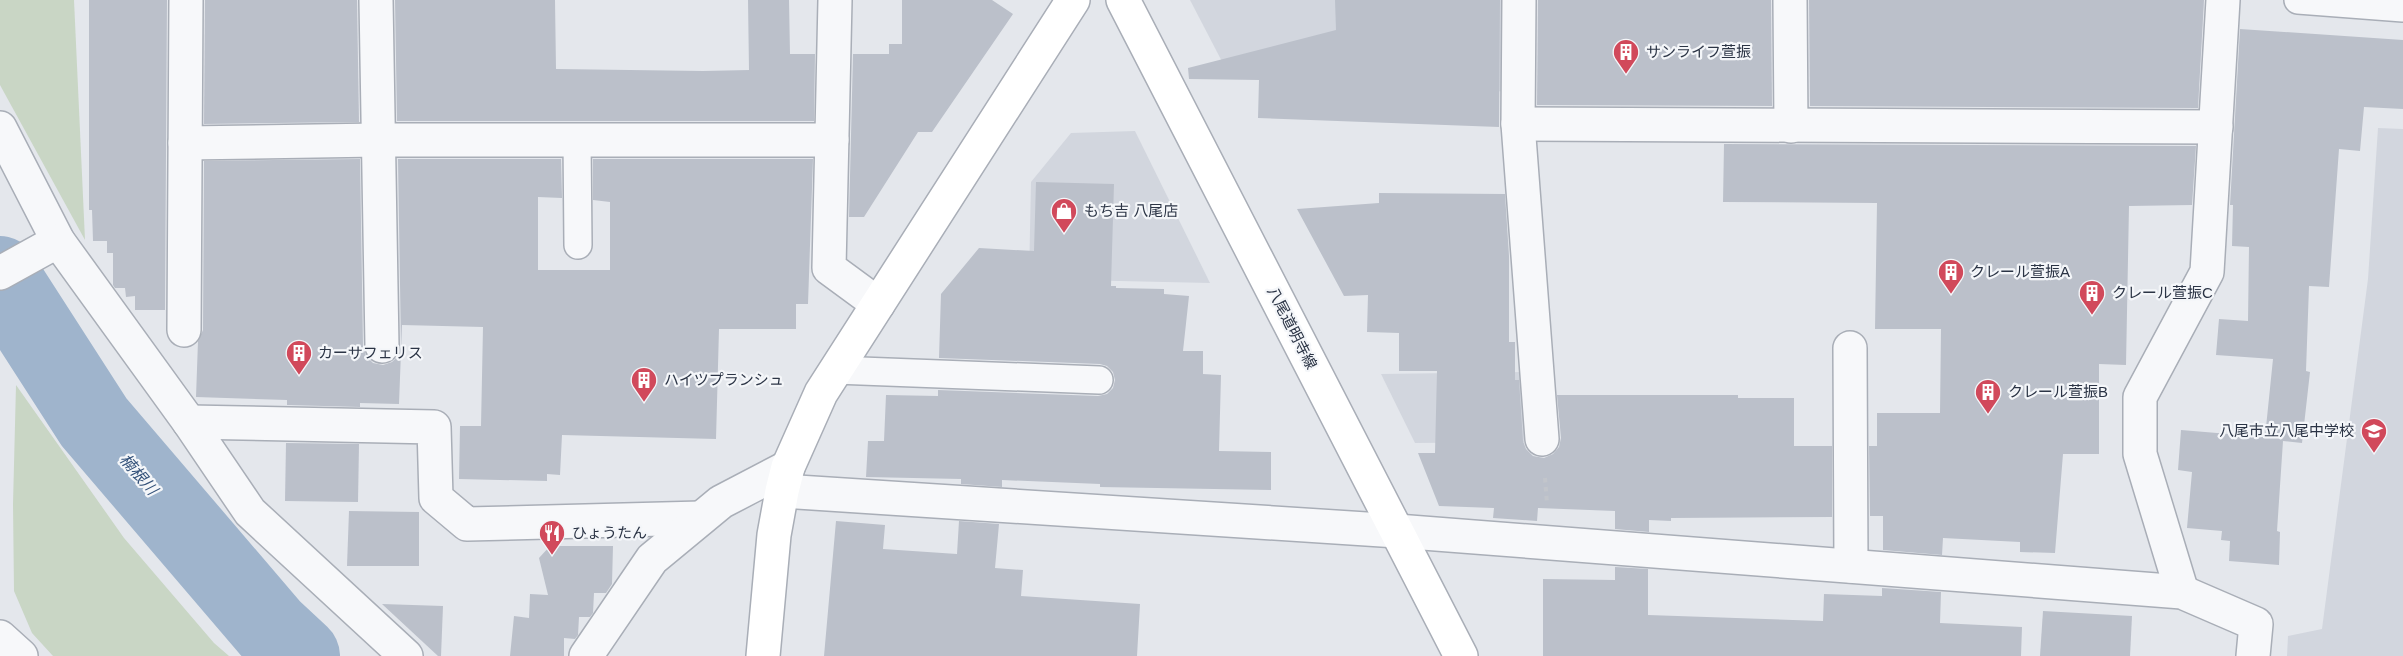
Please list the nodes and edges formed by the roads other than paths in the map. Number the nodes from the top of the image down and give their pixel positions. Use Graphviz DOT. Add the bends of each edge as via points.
graph roads {
  1 [pos="186,0"];
  2 [pos="376,0"];
  3 [pos="835,0"];
  4 [pos="1073,0"];
  5 [pos="1123,0"];
  6 [pos="1519,0"];
  7 [pos="1790,0"];
  8 [pos="2223,0"];
  9 [pos="2298,0"];
  10 [pos="2403,8"];
  11 [pos="1518,124"];
  12 [pos="1791,126"];
  13 [pos="2216,127"];
  14 [pos="0,128"];
  15 [pos="378,140"];
  16 [pos="577,140"];
  17 [pos="832,140"];
  18 [pos="185,143"];
  19 [pos="58,241"];
  20 [pos="578,245"];
  21 [pos="0,273"];
  22 [pos="878,304"];
  23 [pos="184,330"];
  24 [pos="382,346"];
  25 [pos="1851,348"];
  26 [pos="835,370"];
  27 [pos="1099,380"];
  28 [pos="189,422"];
  29 [pos="1542,439"];
  30 [pos="785,479"];
  31 [pos="701,518"];
  32 [pos="1397,531"];
  33 [pos="1851,566"];
  34 [pos="2182,592"];
  35 [pos="0,637"];
  36 [pos="21,656"];
  37 [pos="406,656"];
  38 [pos="586,656"];
  39 [pos="763,656"];
  40 [pos="1461,656"];
  41 [pos="2253,656"];
  1 -- 18 [label="street"];
  2 -- 15 [label="street"];
  3 -- 17 [label="street"];
  4 -- 22 [label="main road"];
  5 -- 32 [label="main road, 八尾道明寺線"];
  6 -- 11 [label="street"];
  7 -- 12 [label="street"];
  8 -- 13 [label="street"];
  9 -- 10 [label="lane"];
  11 -- 12 [label="street"];
  11 -- 29 [label="street"];
  12 -- 13 [label="street"];
  13 -- 34 [label="street" via="2207,272 2140,397 2140,454"];
  14 -- 19 [label="street"];
  15 -- 16 [label="street"];
  15 -- 18 [label="street"];
  15 -- 24 [label="street"];
  16 -- 17 [label="street"];
  16 -- 20 [label="lane"];
  17 -- 22 [label="street" via="828,268"];
  18 -- 23 [label="street"];
  19 -- 21 [label="street"];
  19 -- 28 [label="street"];
  22 -- 26 [label="main road"];
  25 -- 33 [label="street"];
  26 -- 27 [label="lane"];
  26 -- 30 [label="main road" via="821,393"];
  28 -- 31 [label="street" via="434,427 436,498 467,524"];
  28 -- 37 [label="street" via="250,512"];
  30 -- 31 [label="street" via="721,502"];
  30 -- 32 [label="street"];
  30 -- 39 [label="main road" via="774,535"];
  31 -- 38 [label="street" via="652,559"];
  32 -- 33 [label="street"];
  32 -- 40 [label="main road, 八尾道明寺線"];
  33 -- 34 [label="street"];
  34 -- 41 [label="street" via="2256,624"];
  35 -- 36 [label="street"];
}
